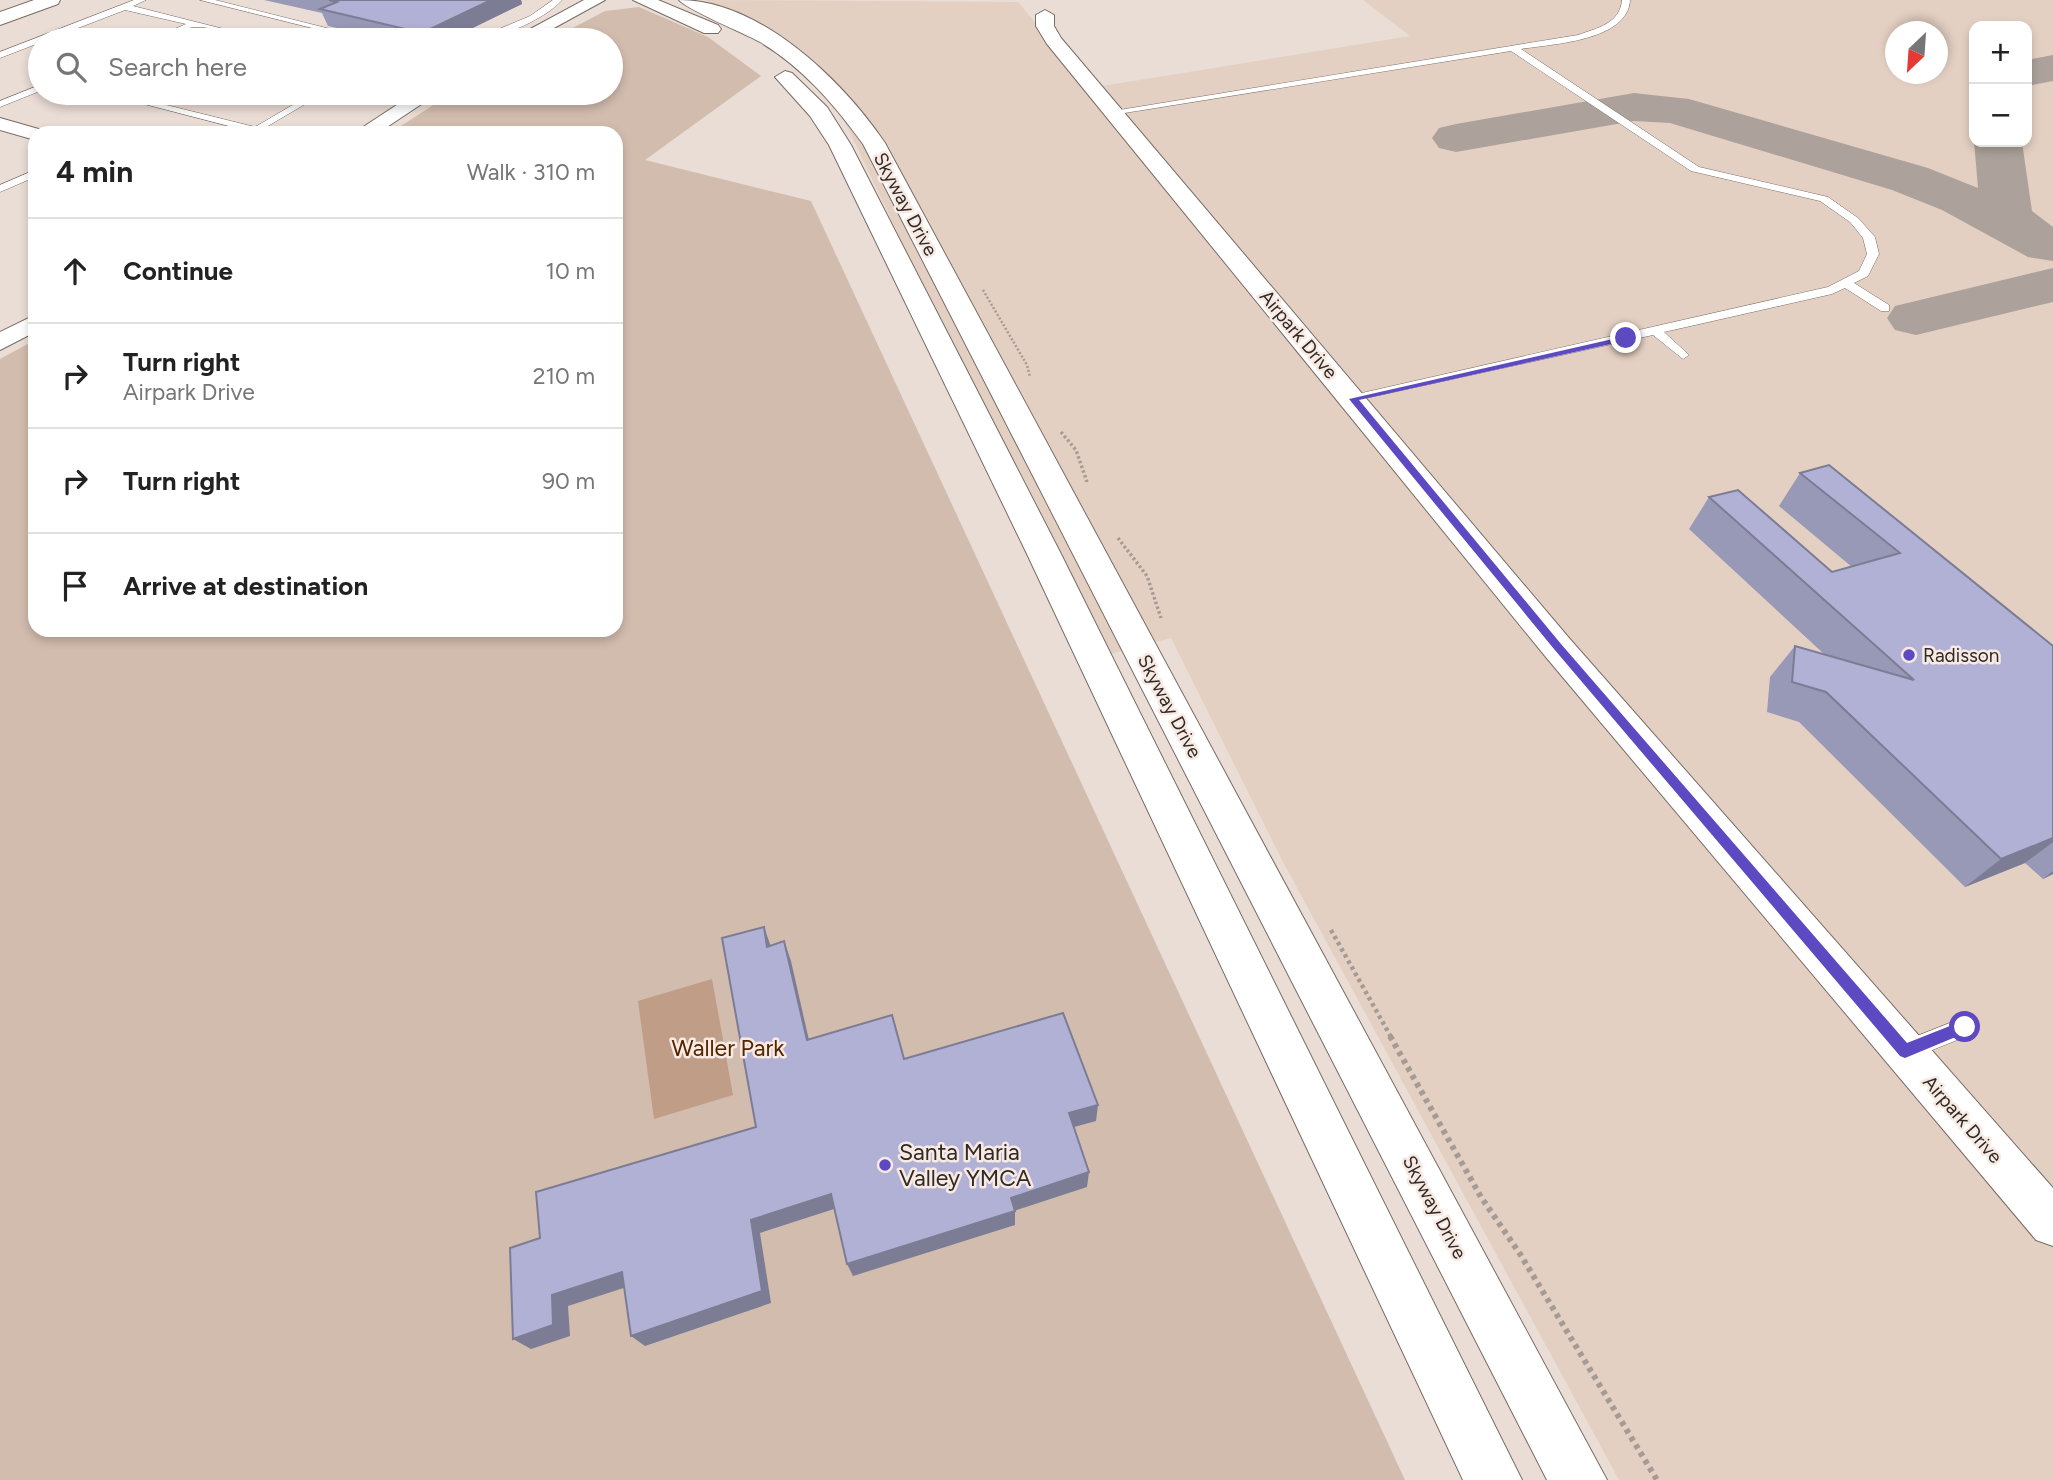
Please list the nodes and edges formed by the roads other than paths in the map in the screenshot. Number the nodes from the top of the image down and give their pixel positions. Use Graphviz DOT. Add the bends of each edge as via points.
graph roads {
  1 [pos="18,0"];
  2 [pos="51,0"];
  3 [pos="142,0"];
  4 [pos="204,0"];
  5 [pos="257,0"];
  6 [pos="558,0"];
  7 [pos="597,0"];
  8 [pos="642,0"];
  9 [pos="688,0"];
  10 [pos="1626,0"];
  11 [pos="0,6"];
  12 [pos="125,7"];
  13 [pos="236,9"];
  14 [pos="224,14"];
  15 [pos="1045,15"];
  16 [pos="0,19"];
  17 [pos="211,19"];
  18 [pos="196,24"];
  19 [pos="70,28"];
  20 [pos="186,28"];
  21 [pos="213,28"];
  22 [pos="318,28"];
  23 [pos="500,28"];
  24 [pos="543,28"];
  25 [pos="28,44"];
  26 [pos="1513,48"];
  27 [pos="0,55"];
  28 [pos="28,93"];
  29 [pos="0,104"];
  30 [pos="153,105"];
  31 [pos="299,105"];
  32 [pos="409,105"];
  33 [pos="1112,112"];
  34 [pos="0,124"];
  35 [pos="234,126"];
  36 [pos="265,126"];
  37 [pos="375,126"];
  38 [pos="28,132"];
  39 [pos="28,176"];
  40 [pos="0,189"];
  41 [pos="1848,284"];
  42 [pos="1885,308"];
  43 [pos="28,326"];
  44 [pos="1656,331"];
  45 [pos="0,342"];
  46 [pos="1683,355"];
  47 [pos="1353,399"];
  48 [pos="1965,1027"];
  49 [pos="1905,1051"];
  50 [pos="2053,1223"];
  51 [pos="1493,1480"];
  52 [pos="1578,1480"];
  1 -- 11 [label="main road"];
  2 -- 16 [label="main road"];
  3 -- 12 [label="lane"];
  4 -- 13 [label="lane"];
  5 -- 13 [label="lane"];
  6 -- 23 [label="lane" via="522,22"];
  7 -- 24 [label="street"];
  8 -- 51 [label="main road, Skyway Drive" via="734,40 770,64 819,112 840,145 1044,554"];
  9 -- 52 [label="main road, Skyway Drive" via="745,25 796,57 844,100 874,143"];
  10 -- 26 [label="lane" via="1620,19 1604,29"];
  12 -- 18 [label="lane"];
  12 -- 19 [label="lane"];
  13 -- 14 [label="lane"];
  13 -- 22 [label="lane"];
  15 -- 33 [label="street, Airpark Drive" via="1052,40"];
  17 -- 18 [label="lane"];
  18 -- 20 [label="lane"];
  18 -- 21 [label="lane"];
  25 -- 27 [label="lane"];
  26 -- 33 [label="lane" via="1345,79"];
  26 -- 41 [label="lane" via="1695,169 1804,192 1844,211 1869,237 1873,254 1864,273"];
  28 -- 29 [label="lane"];
  30 -- 35 [label="lane"];
  31 -- 36 [label="lane"];
  32 -- 37 [label="street"];
  33 -- 47 [label="street, Airpark Drive"];
  34 -- 38 [label="street"];
  39 -- 40 [label="lane"];
  41 -- 42 [label="lane"];
  41 -- 44 [label="lane"];
  43 -- 45 [label="street"];
  44 -- 46 [label="lane"];
  44 -- 47 [label="lane"];
  47 -- 49 [label="street, Airpark Drive" via="1557,647"];
  48 -- 49 [label="lane"];
  49 -- 50 [label="street, Airpark Drive"];
}
